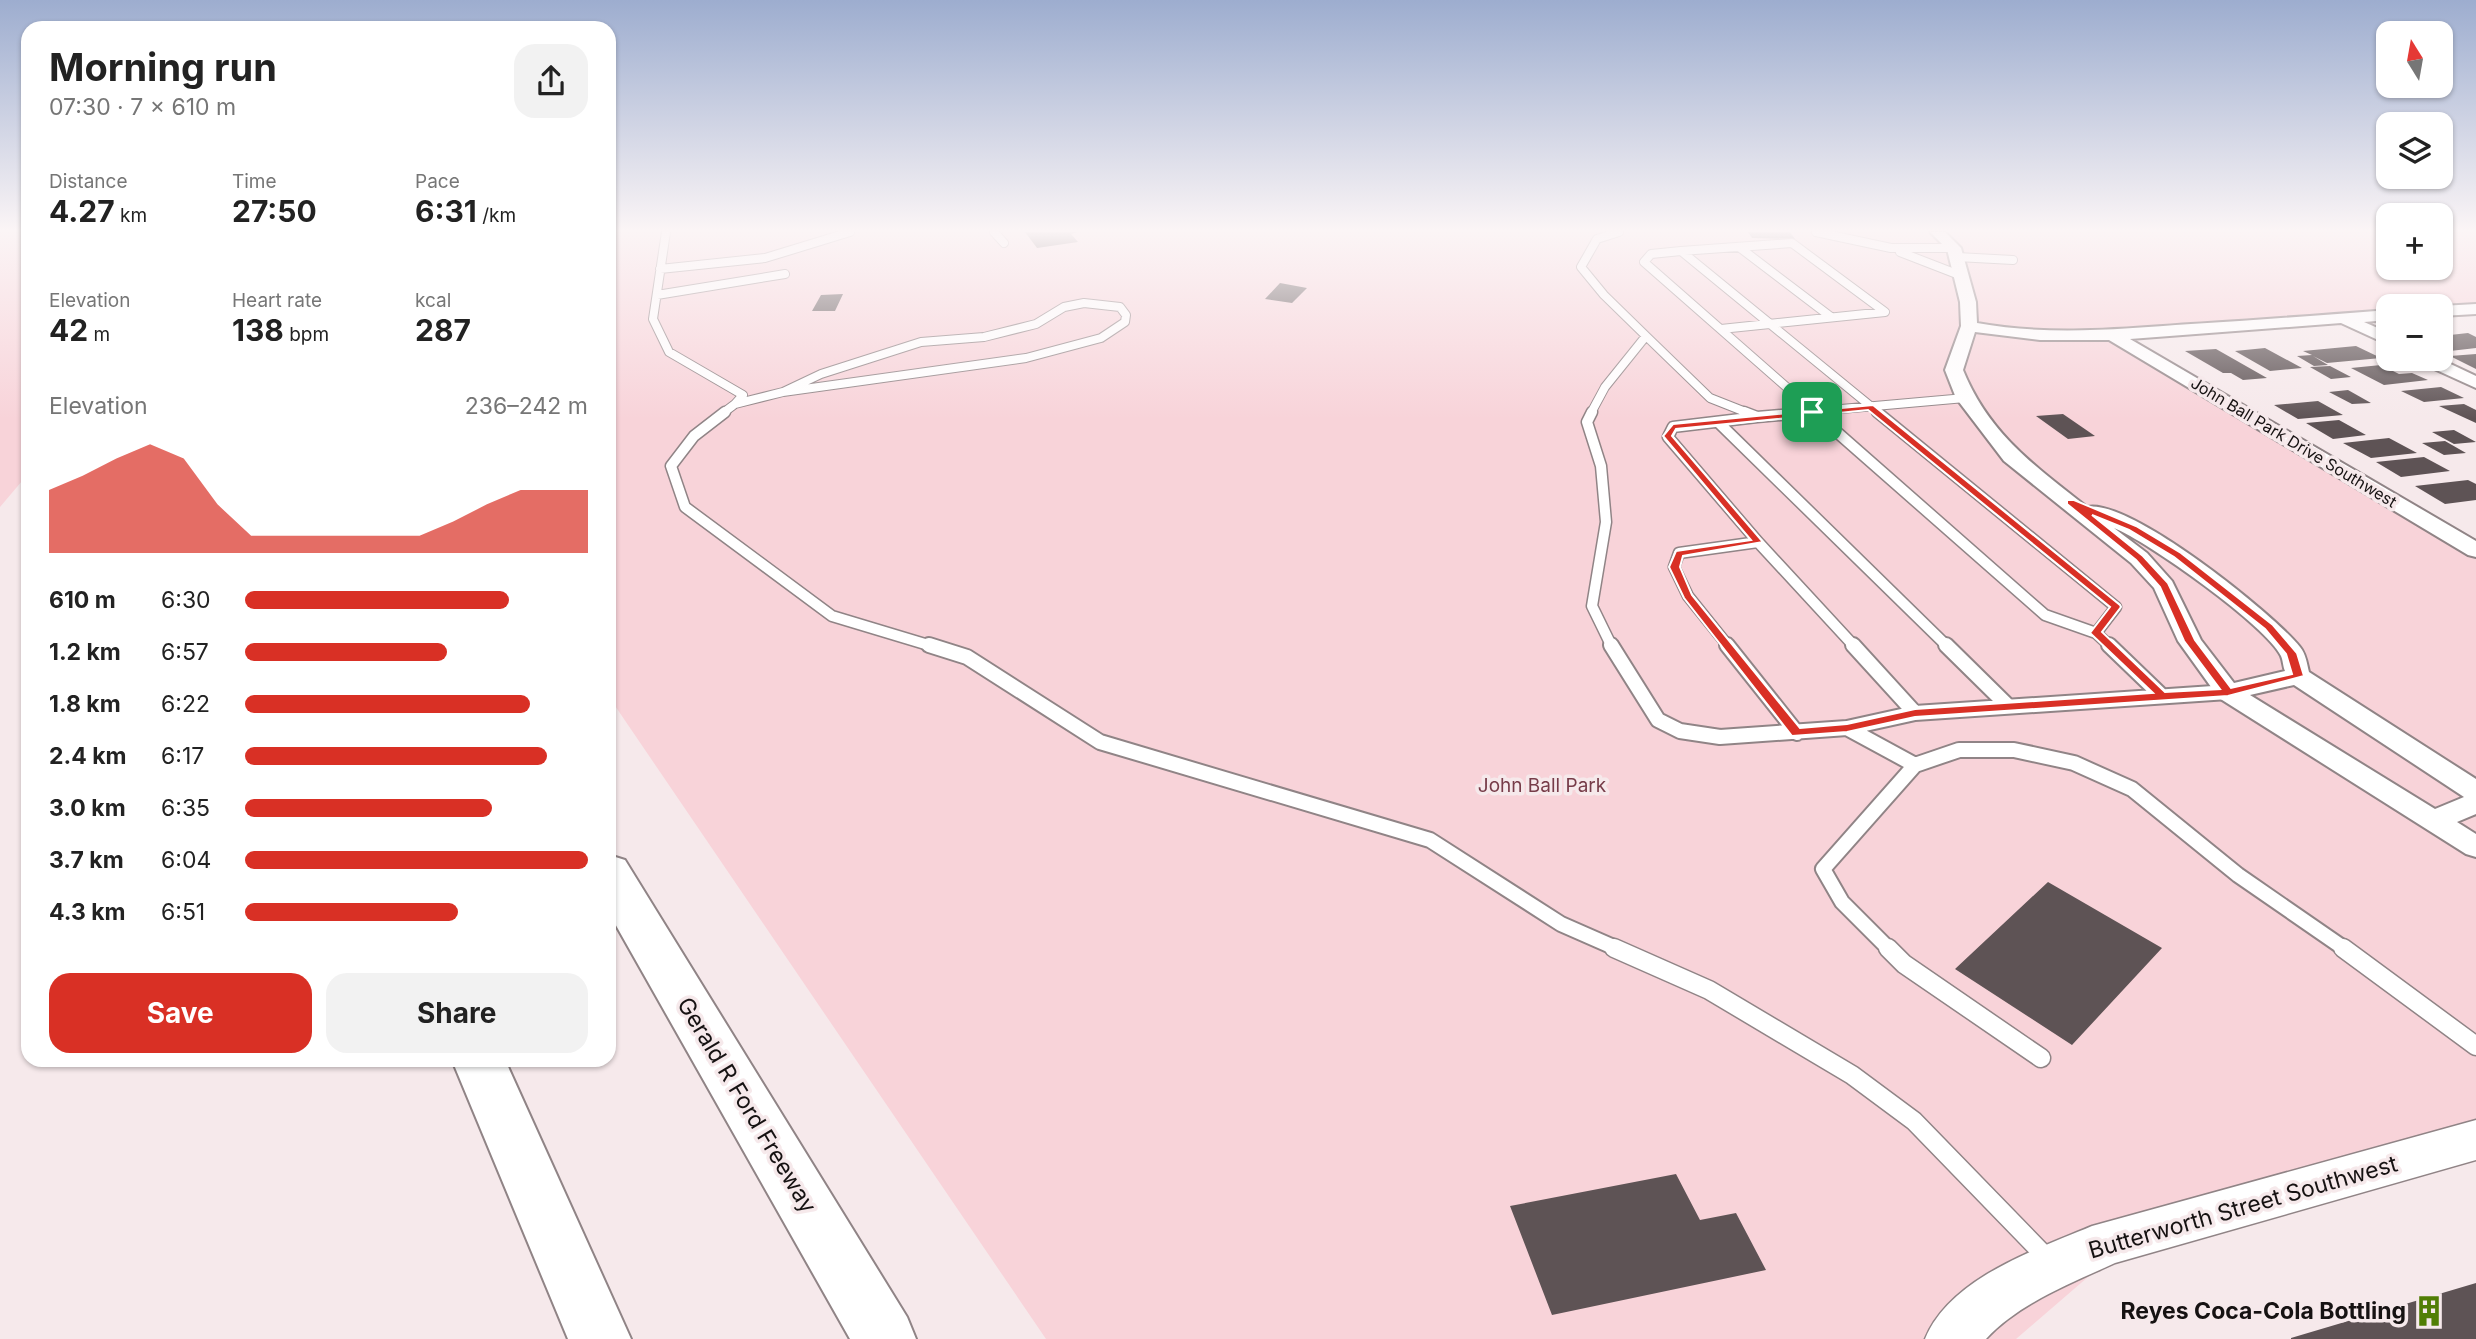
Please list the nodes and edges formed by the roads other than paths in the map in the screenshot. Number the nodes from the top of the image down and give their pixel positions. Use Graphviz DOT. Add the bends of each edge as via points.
graph roads {
  1 [pos="660,294"];
  2 [pos="1604,294"];
  3 [pos="1681,294"];
  4 [pos="1733,294"];
  5 [pos="1801,294"];
  6 [pos="1861,294"];
  7 [pos="1966,294"];
  8 [pos="657,295"];
  9 [pos="2476,309"];
  10 [pos="2453,311"];
  11 [pos="2376,316"];
  12 [pos="1831,317"];
  13 [pos="2344,318"];
  14 [pos="1769,324"];
  15 [pos="1969,326"];
  16 [pos="1721,329"];
  17 [pos="2376,334"];
  18 [pos="2112,335"];
  19 [pos="1646,336"];
  20 [pos="2452,371"];
  21 [pos="2476,383"];
  22 [pos="783,392"];
  23 [pos="1965,398"];
  24 [pos="735,404"];
  25 [pos="1870,407"];
  26 [pos="1812,412"];
  27 [pos="1757,417"];
  28 [pos="1718,422"];
  29 [pos="2071,502"];
  30 [pos="1758,542"];
  31 [pos="2476,550"];
  32 [pos="2096,633"];
  33 [pos="2298,676"];
  34 [pos="2228,692"];
  35 [pos="2162,696"];
  36 [pos="2008,706"];
  37 [pos="1915,713"];
  38 [pos="1847,728"];
  39 [pos="1797,733"];
  40 [pos="1915,765"];
  41 [pos="2476,792"];
  42 [pos="2476,803"];
  43 [pos="2434,820"];
  44 [pos="2476,847"];
  45 [pos="616,884"];
  46 [pos="2476,1046"];
  47 [pos="2041,1058"];
  48 [pos="481,1067"];
  49 [pos="2476,1140"];
  50 [pos="2055,1266"];
  51 [pos="600,1339"];
  52 [pos="885,1339"];
  53 [pos="1951,1339"];
  1 -- 8 [label="lane"];
  2 -- 19 [label="lane"];
  3 -- 16 [label="lane"];
  4 -- 14 [label="lane"];
  5 -- 12 [label="lane"];
  6 -- 12 [label="lane" via="1885,312"];
  7 -- 15 [label="street"];
  8 -- 24 [label="lane" via="653,319 669,352 743,395"];
  9 -- 10 [label="street"];
  11 -- 13 [label="street"];
  12 -- 14 [label="lane"];
  13 -- 17 [label="street"];
  13 -- 18 [label="street"];
  14 -- 16 [label="lane"];
  14 -- 25 [label="lane"];
  15 -- 18 [label="street" via="2042,335"];
  15 -- 23 [label="street" via="1954,370"];
  16 -- 26 [label="lane"];
  18 -- 31 [label="street, John Ball Park Drive Southwest"];
  19 -- 27 [label="lane" via="1710,398"];
  19 -- 39 [label="lane" via="1605,387 1587,422 1601,466 1606,522 1592,606 1619,662 1658,720 1681,731 1720,737"];
  20 -- 21 [label="street"];
  22 -- 22 [label="lane" via="1026,358 1101,338 1125,322 1126,315 1120,307 1084,303 1064,307 1036,324 984,337 922,342 821,374"];
  22 -- 24 [label="lane"];
  23 -- 25 [label="lane"];
  23 -- 29 [label="street" via="2011,457"];
  24 -- 50 [label="lane" via="694,436 671,466 685,507 832,616 967,657 1100,742 1430,840 1561,925 1709,990 1852,1075 1914,1121"];
  25 -- 26 [label="lane"];
  25 -- 32 [label="lane" via="2116,607"];
  26 -- 27 [label="lane"];
  26 -- 32 [label="lane" via="2045,615"];
  27 -- 28 [label="lane"];
  28 -- 30 [label="lane" via="1673,427 1668,436"];
  28 -- 36 [label="lane"];
  29 -- 33 [label="street" via="2133,528 2178,555 2269,627 2292,653"];
  29 -- 34 [label="street" via="2139,558 2164,586 2190,641"];
  30 -- 37 [label="lane"];
  30 -- 39 [label="lane" via="1679,554 1674,567 1688,596"];
  32 -- 35 [label="lane"];
  33 -- 34 [label="street"];
  33 -- 41 [label="street"];
  34 -- 35 [label="lane"];
  34 -- 43 [label="street"];
  35 -- 36 [label="lane"];
  36 -- 37 [label="lane"];
  37 -- 38 [label="lane"];
  38 -- 39 [label="lane"];
  38 -- 40 [label="lane"];
  40 -- 46 [label="lane" via="1959,750 2014,750 2074,763 2132,789 2238,875"];
  40 -- 47 [label="lane" via="1823,869 1842,902 1904,964"];
  42 -- 43 [label="street"];
  43 -- 44 [label="street"];
  45 -- 52 [label="highway, Gerald R Ford Freeway"];
  48 -- 51 [label="highway"];
  49 -- 50 [label="street, Butterworth Street Southwest" via="2109,1242"];
  50 -- 53 [label="street, Butterworth Street Southwest" via="1983,1305"];
}
